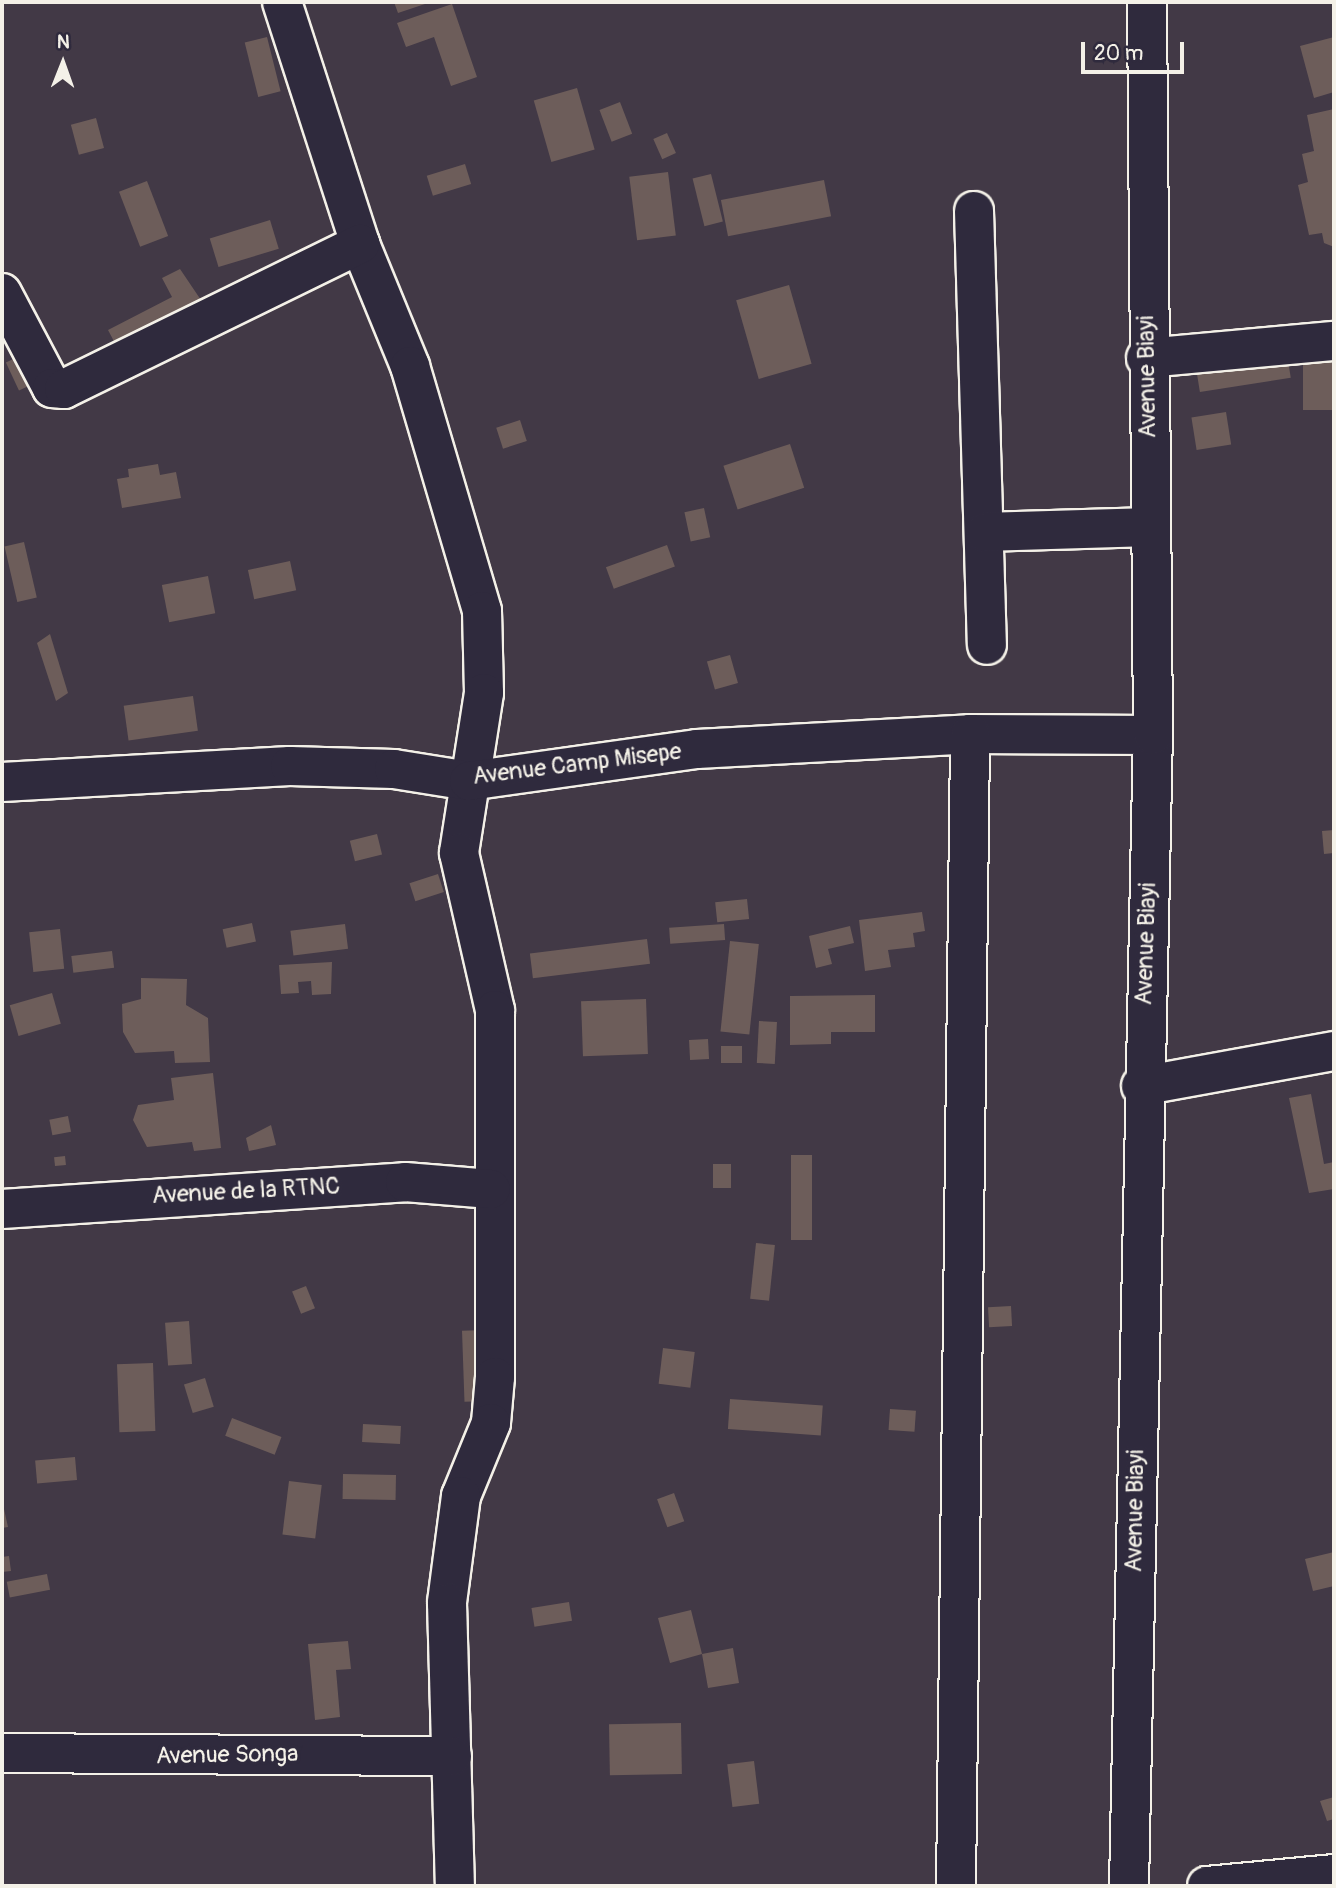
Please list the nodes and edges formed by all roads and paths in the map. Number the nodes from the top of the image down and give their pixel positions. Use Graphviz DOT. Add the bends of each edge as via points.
graph roads {
  1 [pos="282,2"];
  2 [pos="1147,2"];
  3 [pos="974,211"];
  4 [pos="360,244"];
  5 [pos="2,293"];
  6 [pos="1334,341"];
  7 [pos="1146,358"];
  8 [pos="1149,527"];
  9 [pos="985,532"];
  10 [pos="986,645"];
  11 [pos="970,734"];
  12 [pos="1153,734"];
  13 [pos="469,781"];
  14 [pos="2,782"];
  15 [pos="1334,1051"];
  16 [pos="1141,1086"];
  17 [pos="491,1189"];
  18 [pos="2,1209"];
  19 [pos="2,1753"];
  20 [pos="452,1756"];
  21 [pos="1334,1874"];
  22 [pos="455,1886"];
  23 [pos="956,1886"];
  24 [pos="1129,1886"];
  25 [pos="1208,1886"];
  1 -- 4 [label="street"];
  2 -- 7 [label="street, Avenue Biayi"];
  3 -- 9 [label="street"];
  4 -- 5 [label="street" via="64,389 52,388"];
  4 -- 13 [label="street" via="410,366 482,611 484,693"];
  6 -- 7 [label="street"];
  7 -- 8 [label="street, Avenue Biayi"];
  8 -- 9 [label="street"];
  8 -- 12 [label="street, Avenue Biayi"];
  9 -- 10 [label="street"];
  11 -- 12 [label="street, Avenue Camp Misepe"];
  11 -- 13 [label="street, Avenue Camp Misepe" via="697,749"];
  11 -- 23 [label="street"];
  12 -- 16 [label="street, Avenue Biayi"];
  13 -- 14 [label="street, Avenue Camp Misepe" via="394,768 290,766"];
  13 -- 17 [label="street" via="461,879 492,978 496,1022"];
  15 -- 16 [label="street"];
  16 -- 24 [label="street, Avenue Biayi"];
  17 -- 18 [label="street, Avenue de la RTNC" via="405,1182"];
  17 -- 20 [label="street" via="495,1377 491,1423 461,1496 448,1589"];
  19 -- 20 [label="street, Avenue Songa"];
  20 -- 22 [label="street"];
  21 -- 25 [label="street"];
}
